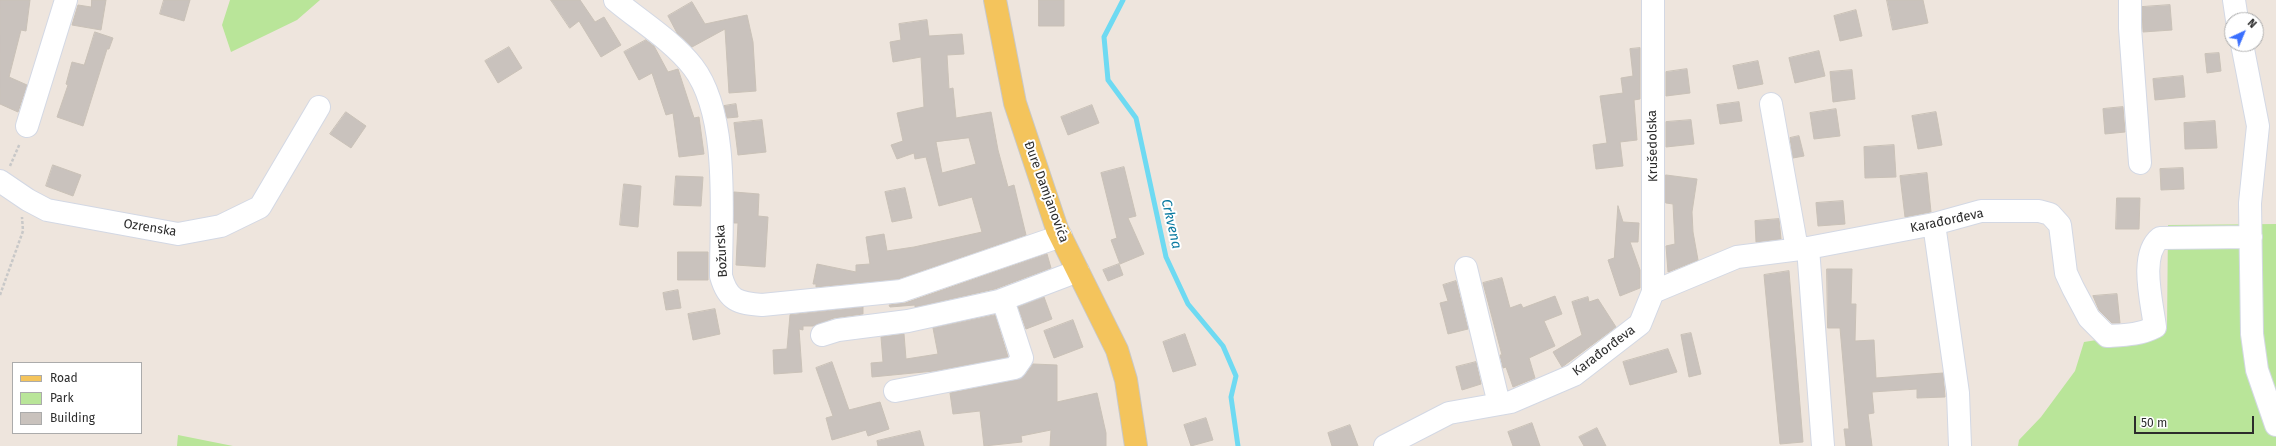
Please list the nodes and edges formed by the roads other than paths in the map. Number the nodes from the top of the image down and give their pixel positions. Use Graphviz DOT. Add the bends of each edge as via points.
graph roads {
  1 [pos="66,0"];
  2 [pos="614,0"];
  3 [pos="995,0"];
  4 [pos="1653,0"];
  5 [pos="2130,0"];
  6 [pos="2234,0"];
  7 [pos="2236,12"];
  8 [pos="2244,52"];
  9 [pos="1771,104"];
  10 [pos="319,107"];
  11 [pos="27,126"];
  12 [pos="2140,163"];
  13 [pos="9,188"];
  14 [pos="1934,224"];
  15 [pos="1061,236"];
  16 [pos="2251,238"];
  17 [pos="1802,249"];
  18 [pos="1466,268"];
  19 [pos="1078,271"];
  20 [pos="1653,292"];
  21 [pos="1003,300"];
  22 [pos="822,335"];
  23 [pos="895,392"];
  24 [pos="1499,404"];
  25 [pos="2276,425"];
  26 [pos="1136,446"];
  27 [pos="1385,446"];
  28 [pos="1823,446"];
  29 [pos="1960,446"];
  1 -- 11 [label="street"];
  2 -- 15 [label="street, Božurska" via="678,51 702,81 710,104 720,162 721,276 724,287 735,300 762,305 900,291"];
  3 -- 15 [label="main road, Đure Damjanovića" via="1015,103"];
  4 -- 20 [label="street, Krušedolska"];
  5 -- 12 [label="street"];
  6 -- 7 [label="street"];
  8 -- 16 [label="street" via="2258,126 2250,203"];
  9 -- 17 [label="street"];
  10 -- 13 [label="street, Ozrenska" via="260,207 221,226 178,234 47,210"];
  14 -- 16 [label="street, Karađorđeva" via="1981,211 2039,211 2050,214 2060,225 2066,273 2073,288 2090,318 2107,336 2130,335 2155,327 2148,264 2154,242 2160,238"];
  14 -- 17 [label="street, Karađorđeva"];
  14 -- 29 [label="street" via="1958,393"];
  15 -- 19 [label="main road, Đure Damjanovića"];
  16 -- 25 [label="street" via="2252,334 2258,370"];
  17 -- 20 [label="street, Karađorđeva" via="1737,257"];
  17 -- 28 [label="street"];
  18 -- 24 [label="street"];
  19 -- 21 [label="street"];
  19 -- 26 [label="main road, Đure Damjanovića" via="1117,350 1126,380"];
  20 -- 24 [label="street, Karađorđeva" via="1640,324 1574,375 1511,402"];
  21 -- 22 [label="street" via="908,321 838,330"];
  21 -- 23 [label="street" via="1022,358 1015,368"];
  24 -- 27 [label="street, Karađorđeva" via="1449,414"];
}
